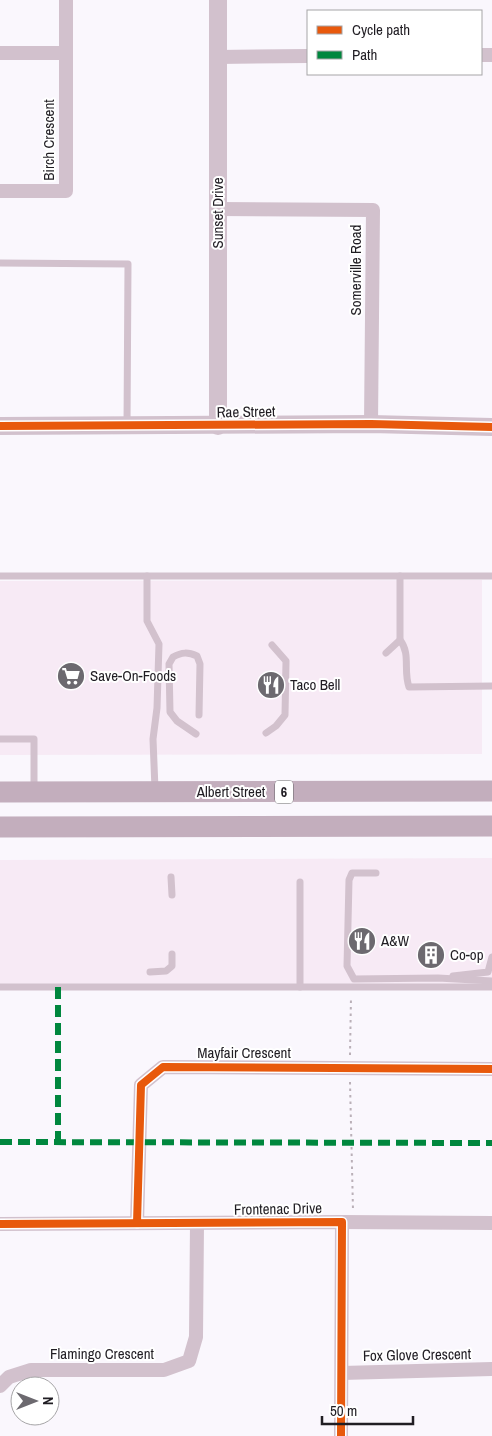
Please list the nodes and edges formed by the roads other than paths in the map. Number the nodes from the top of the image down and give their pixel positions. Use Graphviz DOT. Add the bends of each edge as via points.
graph roads {
  1 [pos="66,0"];
  2 [pos="218,0"];
  3 [pos="0,53"];
  4 [pos="66,53"];
  5 [pos="307,56"];
  6 [pos="218,57"];
  7 [pos="0,191"];
  8 [pos="218,209"];
  9 [pos="0,263"];
  10 [pos="371,424"];
  11 [pos="0,426"];
  12 [pos="127,426"];
  13 [pos="218,426"];
  14 [pos="492,427"];
  15 [pos="0,576"];
  16 [pos="147,576"];
  17 [pos="400,576"];
  18 [pos="492,576"];
  19 [pos="400,640"];
  20 [pos="272,645"];
  21 [pos="386,653"];
  22 [pos="492,686"];
  23 [pos="199,715"];
  24 [pos="196,734"];
  25 [pos="266,734"];
  26 [pos="0,739"];
  27 [pos="492,791"];
  28 [pos="0,792"];
  29 [pos="34,792"];
  30 [pos="155,792"];
  31 [pos="492,826"];
  32 [pos="0,827"];
  33 [pos="376,873"];
  34 [pos="172,877"];
  35 [pos="300,882"];
  36 [pos="172,895"];
  37 [pos="172,954"];
  38 [pos="492,957"];
  39 [pos="150,972"];
  40 [pos="490,972"];
  41 [pos="438,978"];
  42 [pos="492,981"];
  43 [pos="0,987"];
  44 [pos="300,987"];
  45 [pos="492,988"];
  46 [pos="492,1069"];
  47 [pos="348,1222"];
  48 [pos="137,1223"];
  49 [pos="492,1223"];
  50 [pos="0,1224"];
  51 [pos="197,1224"];
  52 [pos="492,1369"];
  53 [pos="342,1373"];
  54 [pos="0,1386"];
  55 [pos="341,1436"];
  1 -- 4 [label="street, Birch Crescent"];
  2 -- 6 [label="street, Sunset Drive"];
  3 -- 4 [label="street"];
  4 -- 7 [label="street, Birch Crescent" via="66,191"];
  5 -- 6 [label="street"];
  6 -- 8 [label="street, Sunset Drive"];
  8 -- 10 [label="street, Somerville Road" via="373,210"];
  8 -- 13 [label="street, Sunset Drive"];
  9 -- 12 [label="lane" via="128,264"];
  10 -- 13 [label="street, Rae Street"];
  10 -- 14 [label="street, Rae Street"];
  11 -- 12 [label="street, Rae Street"];
  12 -- 13 [label="street, Rae Street"];
  15 -- 16 [label="lane"];
  16 -- 17 [label="lane"];
  16 -- 30 [label="lane" via="147,621 159,644 153,739"];
  17 -- 18 [label="lane"];
  17 -- 19 [label="lane"];
  19 -- 21 [label="lane"];
  19 -- 22 [label="lane" via="406,648 405,677 409,687"];
  20 -- 25 [label="lane" via="286,661 285,715"];
  23 -- 24 [label="lane" via="200,664 197,656 181,653 173,657 170,664 170,712 176,721"];
  26 -- 29 [label="lane" via="34,739"];
  27 -- 30 [label="main road, Albert Street / 6"];
  28 -- 29 [label="main road, Albert Street / 6"];
  29 -- 30 [label="main road, Albert Street / 6"];
  31 -- 32 [label="main road"];
  33 -- 41 [label="lane" via="352,872 348,880 347,966 354,978"];
  34 -- 36 [label="lane"];
  35 -- 44 [label="lane"];
  37 -- 39 [label="lane" via="172,966 166,972"];
  38 -- 40 [label="lane"];
  40 -- 41 [label="lane"];
  41 -- 42 [label="lane"];
  43 -- 44 [label="lane"];
  44 -- 45 [label="lane"];
  46 -- 48 [label="street, Mayfair Crescent" via="163,1067 141,1085"];
  47 -- 49 [label="street"];
  47 -- 51 [label="street, Frontenac Drive"];
  47 -- 53 [label="street, Frontenac Drive"];
  48 -- 50 [label="street, Frontenac Drive"];
  48 -- 51 [label="street, Frontenac Drive"];
  51 -- 54 [label="street, Flamingo Crescent" via="196,1337 189,1361 164,1370 31,1370 9,1377"];
  52 -- 53 [label="street, Fox Glove Crescent"];
  53 -- 55 [label="street, Frontenac Drive"];
}
